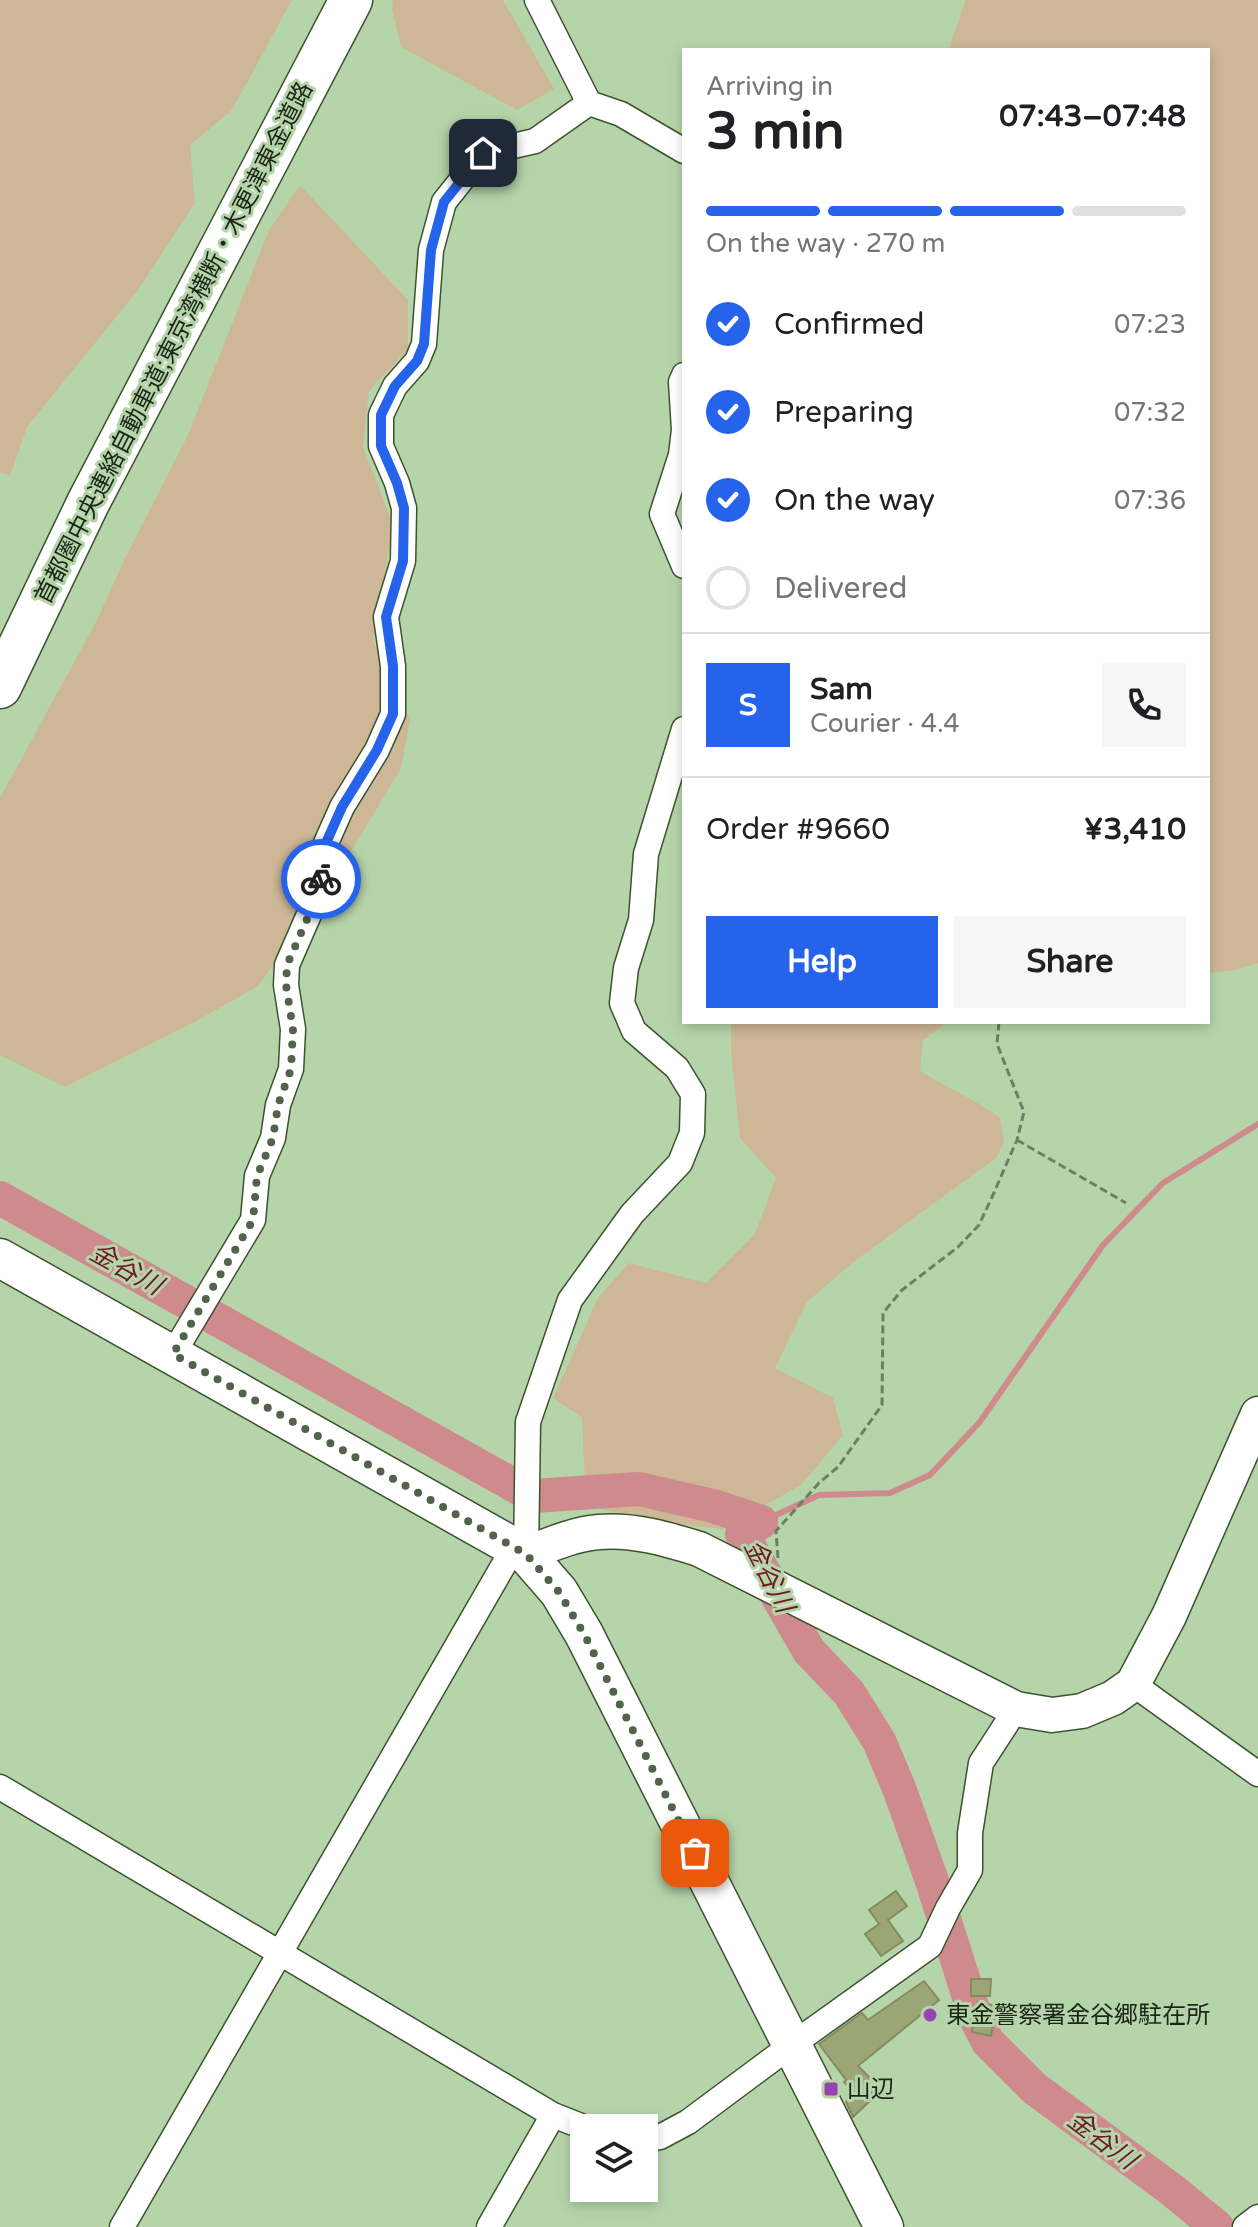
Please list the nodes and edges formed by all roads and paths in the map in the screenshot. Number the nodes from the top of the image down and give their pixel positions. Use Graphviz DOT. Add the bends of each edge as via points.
graph roads {
  1 [pos="351,0"];
  2 [pos="537,0"];
  3 [pos="589,103"];
  4 [pos="682,150"];
  5 [pos="682,447"];
  6 [pos="682,561"];
  7 [pos="0,687"];
  8 [pos="682,736"];
  9 [pos="999,1024"];
  10 [pos="1017,1140"];
  11 [pos="1126,1203"];
  12 [pos="0,1258"];
  13 [pos="173,1354"];
  14 [pos="1258,1414"];
  15 [pos="520,1550"];
  16 [pos="779,1590"];
  17 [pos="1133,1684"];
  18 [pos="1016,1709"];
  19 [pos="1258,1774"];
  20 [pos="0,1787"];
  21 [pos="277,1954"];
  22 [pos="793,2044"];
  23 [pos="553,2115"];
  24 [pos="570,2122"];
  25 [pos="658,2137"];
  26 [pos="1258,2217"];
  27 [pos="122,2227"];
  28 [pos="489,2227"];
  29 [pos="884,2227"];
  30 [pos="1245,2227"];
  1 -- 7 [label="highway, 首都圏中央連絡自動車道;東京湾横断・木更津東金道路" via="88,503"];
  2 -- 3 [label="street"];
  3 -- 4 [label="street" via="621,114"];
  3 -- 13 [label="street" via="535,141 483,153 444,202 431,250 424,344 381,415 381,446 404,508 403,561 386,617 393,714 326,843 321,880 287,965 291,1069 257,1176 253,1220"];
  5 -- 6 [label="street" via="662,514"];
  8 -- 15 [label="street" via="646,854 641,920 622,1003 634,1031 677,1068 693,1094 692,1133 680,1163 632,1214 570,1300 528,1422"];
  9 -- 10 [label="path" via="997,1044 1024,1112"];
  10 -- 11 [label="path"];
  10 -- 16 [label="path" via="979,1225 902,1290 883,1313 882,1405 838,1467 776,1531"];
  12 -- 13 [label="main road"];
  13 -- 15 [label="main road"];
  14 -- 17 [label="street" via="1169,1616"];
  15 -- 16 [label="street" via="600,1532 659,1536 699,1549"];
  15 -- 21 [label="street"];
  15 -- 22 [label="main road" via="559,1592 584,1634"];
  16 -- 18 [label="street"];
  17 -- 18 [label="street" via="1082,1711 1052,1715"];
  17 -- 19 [label="street"];
  18 -- 22 [label="street" via="981,1763 970,1870 930,1946"];
  20 -- 21 [label="street"];
  21 -- 23 [label="street"];
  21 -- 27 [label="street"];
  22 -- 25 [label="street" via="688,2122"];
  22 -- 29 [label="main road"];
  23 -- 24 [label="street"];
  23 -- 28 [label="street"];
  26 -- 30 [label="street"];
}
